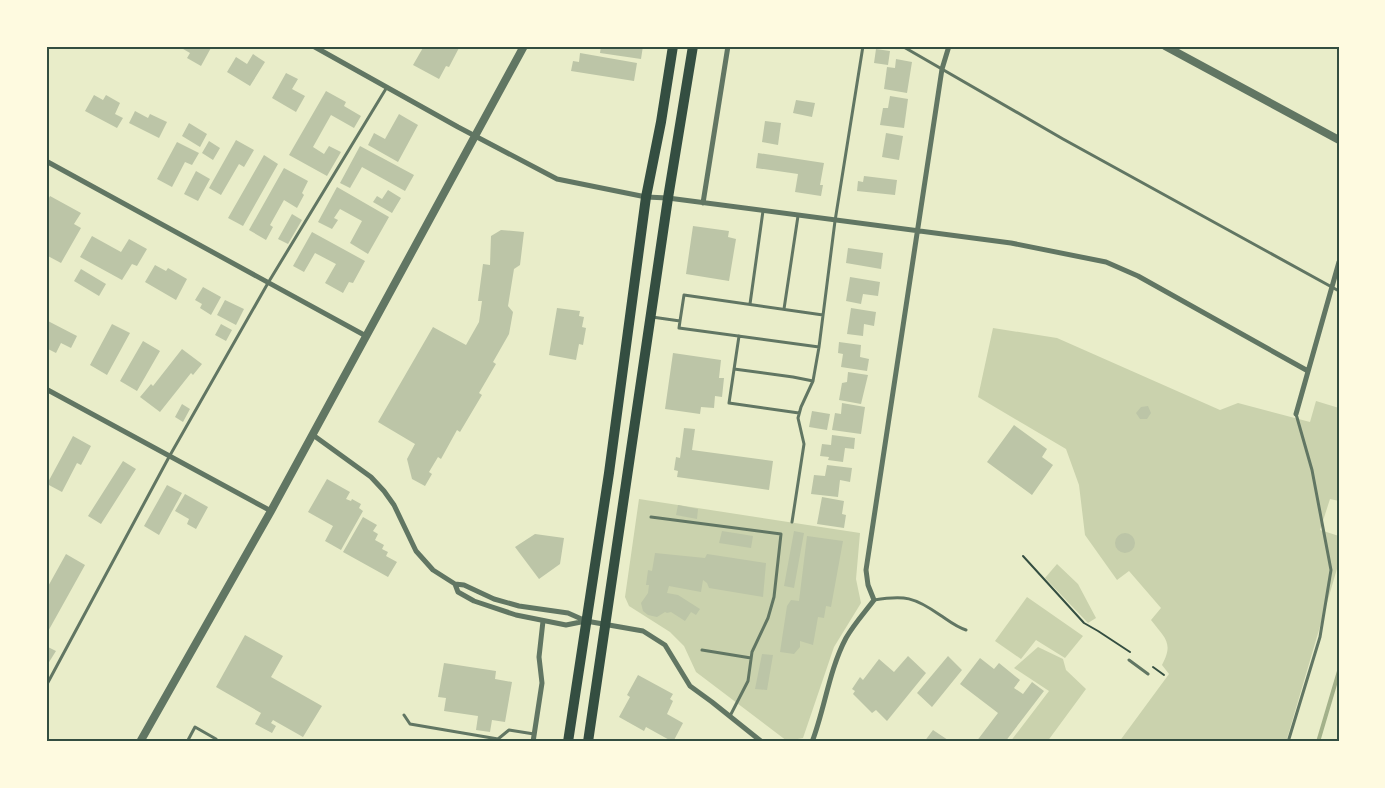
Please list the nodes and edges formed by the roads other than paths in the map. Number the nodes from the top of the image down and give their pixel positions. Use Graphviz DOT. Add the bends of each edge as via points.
graph roads {
  1 [pos="313,46"];
  2 [pos="524,46"];
  3 [pos="673,46"];
  4 [pos="693,46"];
  5 [pos="728,46"];
  6 [pos="863,46"];
  7 [pos="902,46"];
  8 [pos="949,46"];
  9 [pos="1165,46"];
  10 [pos="942,69"];
  11 [pos="387,87"];
  12 [pos="475,136"];
  13 [pos="1339,140"];
  14 [pos="46,161"];
  15 [pos="646,198"];
  16 [pos="668,198"];
  17 [pos="703,203"];
  18 [pos="763,211"];
  19 [pos="798,216"];
  20 [pos="836,221"];
  21 [pos="918,232"];
  22 [pos="1339,262"];
  23 [pos="268,283"];
  24 [pos="1331,288"];
  25 [pos="1339,292"];
  26 [pos="750,304"];
  27 [pos="784,309"];
  28 [pos="823,315"];
  29 [pos="651,317"];
  30 [pos="680,321"];
  31 [pos="366,336"];
  32 [pos="739,336"];
  33 [pos="819,347"];
  34 [pos="734,369"];
  35 [pos="1308,371"];
  36 [pos="813,381"];
  37 [pos="46,389"];
  38 [pos="800,413"];
  39 [pos="1296,414"];
  40 [pos="312,435"];
  41 [pos="169,457"];
  42 [pos="271,511"];
  43 [pos="650,517"];
  44 [pos="792,522"];
  45 [pos="455,584"];
  46 [pos="874,600"];
  47 [pos="543,621"];
  48 [pos="586,621"];
  49 [pos="605,624"];
  50 [pos="966,630"];
  51 [pos="702,650"];
  52 [pos="751,658"];
  53 [pos="1129,660"];
  54 [pos="1148,674"];
  55 [pos="46,686"];
  56 [pos="404,715"];
  57 [pos="730,716"];
  58 [pos="534,734"];
  59 [pos="216,739"];
  60 [pos="588,741"];
  61 [pos="140,742"];
  62 [pos="187,742"];
  63 [pos="533,742"];
  64 [pos="568,742"];
  65 [pos="602,742"];
  66 [pos="762,742"];
  67 [pos="812,742"];
  68 [pos="1288,742"];
  1 -- 11 [label="street"];
  2 -- 12 [label="street"];
  3 -- 15 [label="main road"];
  4 -- 16 [label="main road"];
  5 -- 17 [label="street"];
  6 -- 20 [label="lane"];
  7 -- 10 [label="lane"];
  8 -- 10 [label="street"];
  9 -- 13 [label="street"];
  10 -- 21 [label="street"];
  10 -- 24 [label="lane" via="1079,149"];
  11 -- 12 [label="street"];
  11 -- 23 [label="lane"];
  12 -- 15 [label="street" via="556,179"];
  12 -- 31 [label="street"];
  14 -- 23 [label="street"];
  15 -- 16 [label="street"];
  15 -- 48 [label="main road"];
  16 -- 17 [label="street"];
  16 -- 29 [label="main road"];
  17 -- 18 [label="street"];
  18 -- 19 [label="street"];
  18 -- 26 [label="lane"];
  19 -- 20 [label="street"];
  19 -- 27 [label="lane"];
  20 -- 21 [label="street"];
  20 -- 28 [label="lane"];
  21 -- 35 [label="street" via="1010,243 1106,262 1138,276"];
  21 -- 46 [label="street" via="866,570"];
  22 -- 24 [label="street"];
  23 -- 31 [label="street"];
  23 -- 41 [label="lane"];
  24 -- 25 [label="lane"];
  24 -- 35 [label="street"];
  26 -- 27 [label="lane"];
  26 -- 30 [label="lane" via="684,295"];
  27 -- 28 [label="lane"];
  28 -- 33 [label="lane"];
  29 -- 30 [label="lane"];
  29 -- 49 [label="main road"];
  30 -- 32 [label="lane" via="678,328"];
  31 -- 40 [label="street"];
  32 -- 33 [label="lane"];
  32 -- 34 [label="lane"];
  33 -- 36 [label="lane"];
  34 -- 36 [label="lane"];
  34 -- 38 [label="lane" via="729,403"];
  35 -- 39 [label="street"];
  36 -- 38 [label="lane"];
  37 -- 41 [label="street"];
  38 -- 44 [label="lane" via="804,444"];
  39 -- 68 [label="lane" via="1312,470 1331,570 1320,636"];
  40 -- 42 [label="street"];
  40 -- 45 [label="street" via="371,477 394,505 416,551 433,570"];
  41 -- 42 [label="street"];
  41 -- 55 [label="lane"];
  42 -- 61 [label="street"];
  43 -- 52 [label="lane" via="781,534 774,597"];
  45 -- 47 [label="street" via="458,592 474,601"];
  45 -- 48 [label="street" via="494,599 568,613"];
  46 -- 50 [label="lane" via="906,597 957,628"];
  46 -- 67 [label="street" via="846,637"];
  47 -- 48 [label="street" via="566,625"];
  47 -- 58 [label="street" via="539,657 542,683"];
  48 -- 49 [label="street"];
  48 -- 64 [label="main road"];
  49 -- 57 [label="street" via="643,631 665,645 690,686"];
  49 -- 60 [label="main road"];
  51 -- 52 [label="lane"];
  52 -- 57 [label="lane" via="748,681"];
  53 -- 54 [label="lane"];
  56 -- 58 [label="lane" via="410,724 498,739 509,730"];
  57 -- 66 [label="street"];
  58 -- 63 [label="street"];
  59 -- 62 [label="lane" via="195,727"];
  60 -- 65 [label="lane"];
}
